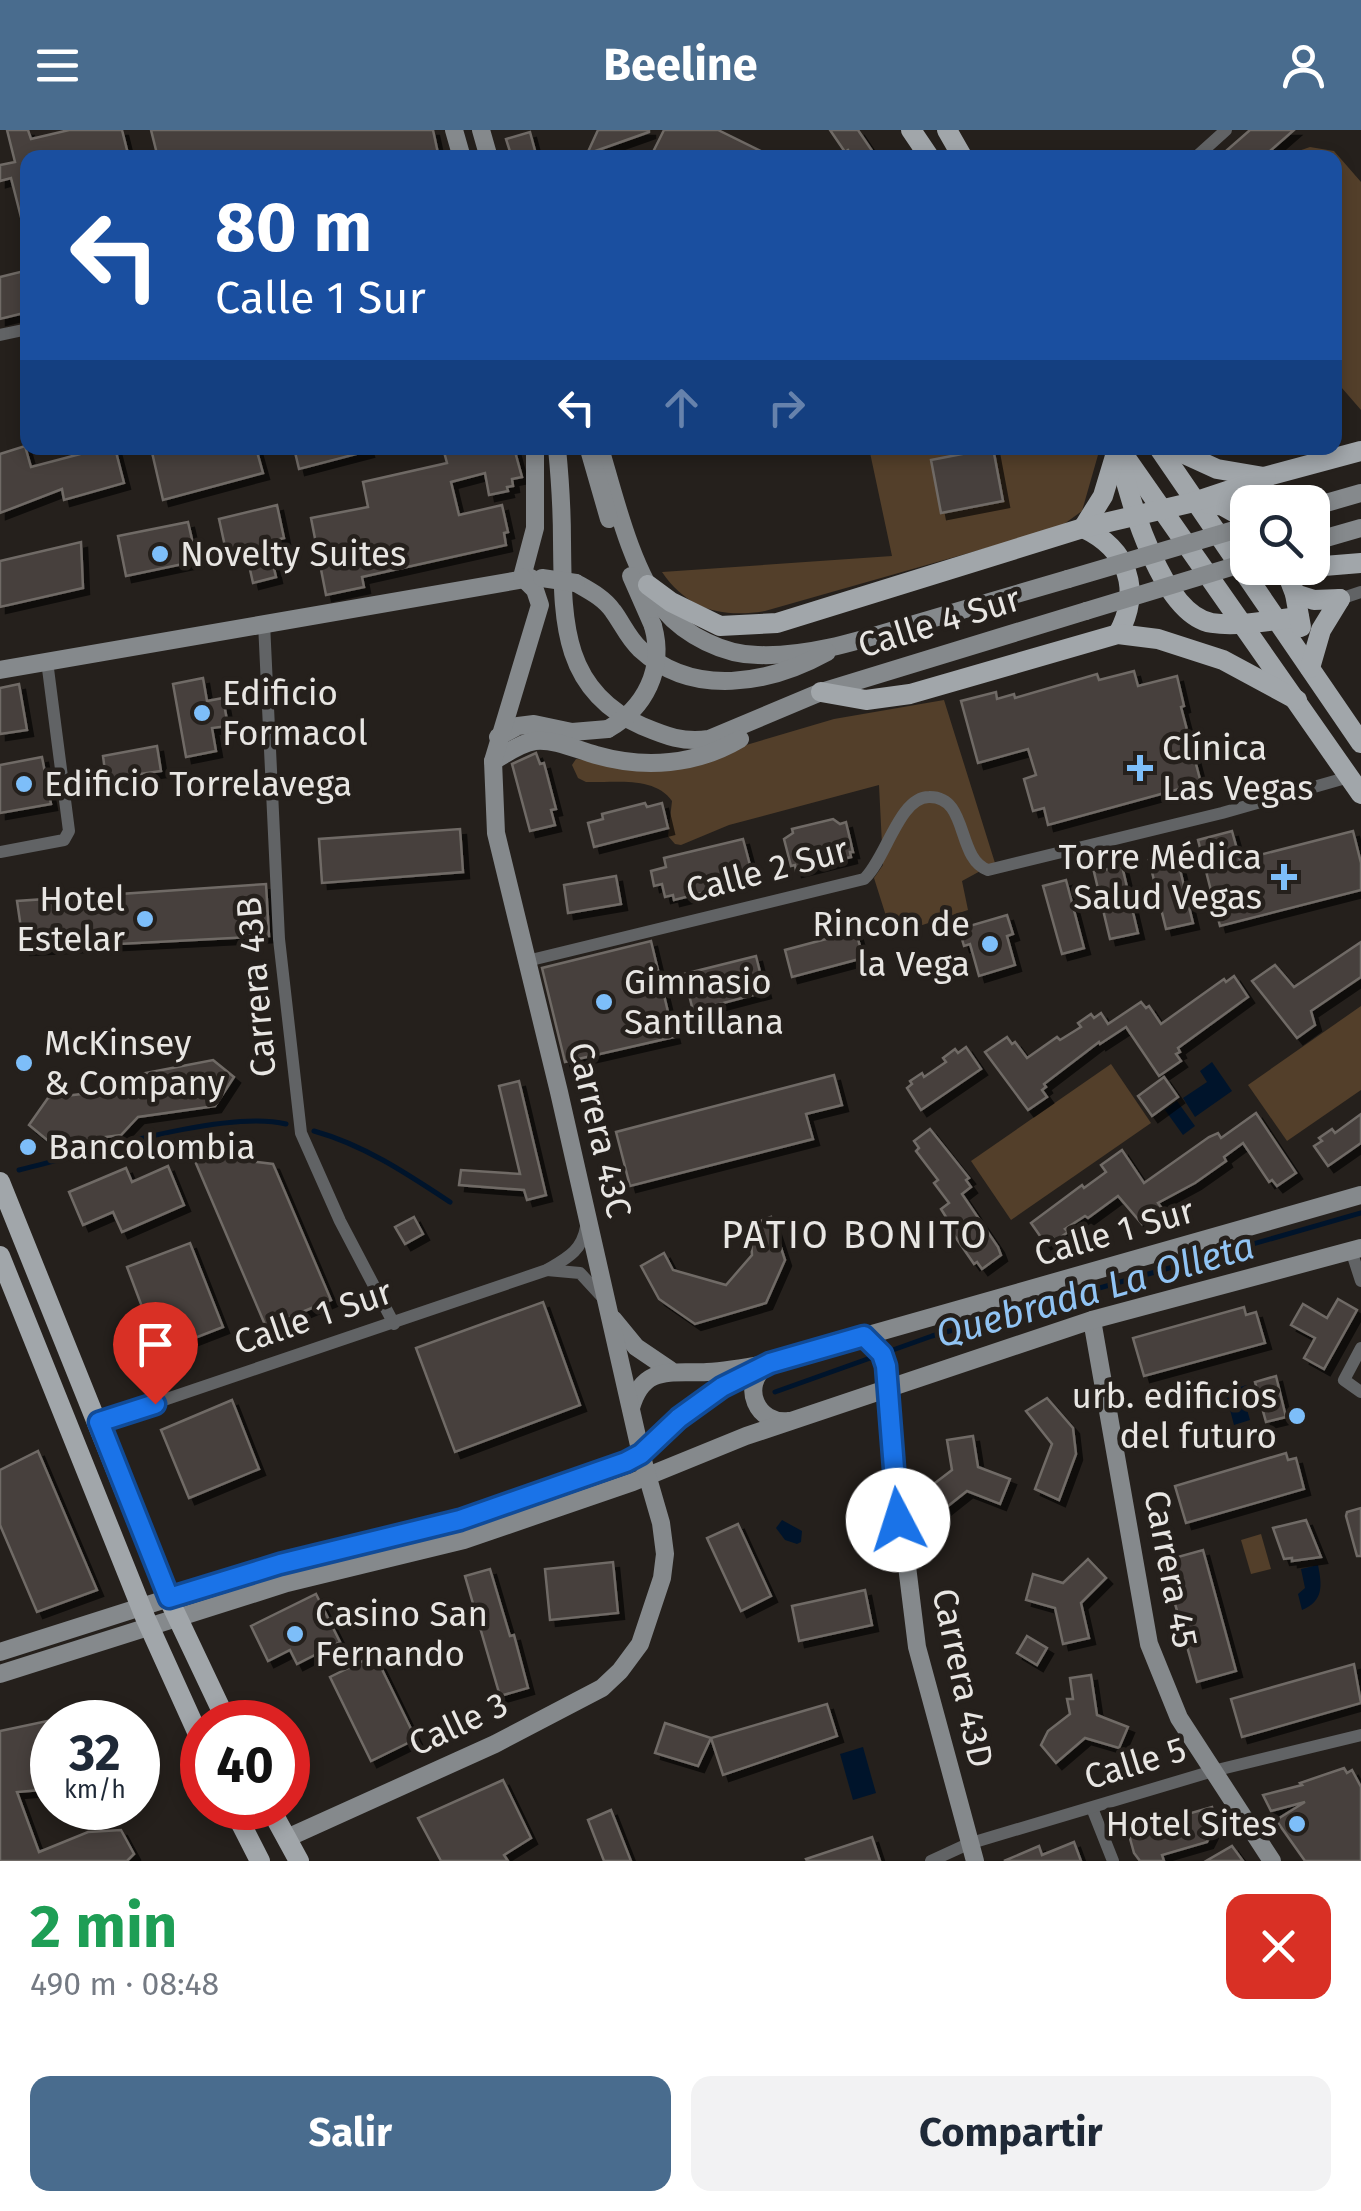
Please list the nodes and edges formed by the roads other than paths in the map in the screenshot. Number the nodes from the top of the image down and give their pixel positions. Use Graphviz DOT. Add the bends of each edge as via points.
graph roads {
  1 [pos="1226,130"];
  2 [pos="1204,150"];
  3 [pos="1361,452"];
  4 [pos="535,455"];
  5 [pos="558,455"];
  6 [pos="590,455"];
  7 [pos="602,455"];
  8 [pos="1116,455"];
  9 [pos="1120,455"];
  10 [pos="1123,455"];
  11 [pos="1163,455"];
  12 [pos="1186,455"];
  13 [pos="1266,478"];
  14 [pos="1361,493"];
  15 [pos="1193,500"];
  16 [pos="1330,502"];
  17 [pos="1160,508"];
  18 [pos="1230,511"];
  19 [pos="1135,515"];
  20 [pos="1083,528"];
  21 [pos="1361,528"];
  22 [pos="1230,529"];
  23 [pos="1330,537"];
  24 [pos="1361,563"];
  25 [pos="1330,566"];
  26 [pos="1230,568"];
  27 [pos="522,577"];
  28 [pos="648,585"];
  29 [pos="1291,585"];
  30 [pos="1361,592"];
  31 [pos="1294,594"];
  32 [pos="1340,599"];
  33 [pos="1288,618"];
  34 [pos="1242,622"];
  35 [pos="264,623"];
  36 [pos="1118,634"];
  37 [pos="836,647"];
  38 [pos="47,661"];
  39 [pos="1310,668"];
  40 [pos="0,670"];
  41 [pos="821,692"];
  42 [pos="1296,700"];
  43 [pos="769,713"];
  44 [pos="498,737"];
  45 [pos="1361,742"];
  46 [pos="492,761"];
  47 [pos="1355,785"];
  48 [pos="0,852"];
  49 [pos="527,961"];
  50 [pos="0,1182"];
  51 [pos="1361,1195"];
  52 [pos="588,1220"];
  53 [pos="1356,1249"];
  54 [pos="0,1256"];
  55 [pos="547,1270"];
  56 [pos="1361,1280"];
  57 [pos="608,1309"];
  58 [pos="1092,1320"];
  59 [pos="394,1324"];
  60 [pos="864,1336"];
  61 [pos="1361,1348"];
  62 [pos="770,1363"];
  63 [pos="670,1370"];
  64 [pos="885,1390"];
  65 [pos="1361,1392"];
  66 [pos="631,1408"];
  67 [pos="794,1420"];
  68 [pos="99,1422"];
  69 [pos="641,1454"];
  70 [pos="647,1476"];
  71 [pos="169,1598"];
  72 [pos="141,1607"];
  73 [pos="178,1619"];
  74 [pos="150,1628"];
  75 [pos="640,1644"];
  76 [pos="1,1648"];
  77 [pos="0,1674"];
  78 [pos="183,1700"];
  79 [pos="217,1700"];
  80 [pos="1361,1735"];
  81 [pos="1213,1771"];
  82 [pos="1092,1808"];
  83 [pos="244,1830"];
  84 [pos="282,1830"];
  85 [pos="287,1838"];
  86 [pos="971,1853"];
  87 [pos="260,1861"];
  88 [pos="299,1861"];
  89 [pos="930,1861"];
  90 [pos="1113,1861"];
  91 [pos="1272,1861"];
  1 -- 2 [label="street"];
  3 -- 13 [label="main road"];
  4 -- 27 [label="street" via="535,528"];
  5 -- 43 [label="street, Calle 4 Sur" via="567,634 597,697 675,740 709,740"];
  6 -- 44 [label="street, bridge" via="658,645 650,687 608,729 572,732 534,724"];
  7 -- 28 [label="street"];
  8 -- 20 [label="main road" via="1103,496"];
  9 -- 19 [label="main road"];
  10 -- 17 [label="main road"];
  11 -- 15 [label="main road"];
  12 -- 13 [label="main road"];
  13 -- 15 [label="main road"];
  14 -- 16 [label="street"];
  15 -- 17 [label="main road"];
  15 -- 18 [label="main road"];
  15 -- 33 [label="main road"];
  17 -- 19 [label="main road"];
  17 -- 34 [label="main road"];
  19 -- 20 [label="main road"];
  19 -- 34 [label="main road" via="1186,610 1213,623"];
  20 -- 28 [label="main road" via="756,626 708,622"];
  20 -- 36 [label="main road" via="1114,548 1130,580 1127,617"];
  21 -- 23 [label="street"];
  22 -- 37 [label="street, Calle 4 Sur, bridge"];
  24 -- 25 [label="main road"];
  26 -- 41 [label="street, Calle 4 Sur, bridge"];
  27 -- 35 [label="street"];
  27 -- 37 [label="street, bridge" via="576,583 595,593 661,665 708,682 802,666"];
  27 -- 44 [label="street, Carrera 43C" via="540,605"];
  28 -- 37 [label="street" via="679,624 730,650 757,656"];
  29 -- 31 [label="main road"];
  30 -- 32 [label="street"];
  31 -- 32 [label="main road"];
  31 -- 33 [label="main road"];
  32 -- 33 [label="street"];
  32 -- 39 [label="main road" via="1321,630"];
  33 -- 34 [label="main road"];
  33 -- 39 [label="main road"];
  34 -- 42 [label="main road"];
  35 -- 38 [label="street"];
  35 -- 59 [label="street, Carrera 43B" via="278,938 301,1133"];
  36 -- 41 [label="main road" via="910,694 866,700"];
  36 -- 42 [label="main road" via="1224,660"];
  38 -- 40 [label="street"];
  38 -- 48 [label="street" via="70,831 64,840"];
  39 -- 45 [label="main road"];
  41 -- 43 [label="street, Calle 4 Sur"];
  42 -- 47 [label="main road"];
  43 -- 46 [label="street" via="732,744 684,762 623,761 536,741"];
  44 -- 46 [label="street, Carrera 43C"];
  46 -- 49 [label="street, Carrera 43C" via="496,832"];
  47 -- 49 [label="street, Calle 2 Sur" via="988,870 974,863 944,800 925,796 908,807 864,879"];
  49 -- 52 [label="street, Carrera 43C"];
  50 -- 68 [label="main road"];
  51 -- 60 [label="street, Calle 1 Sur"];
  52 -- 55 [label="street, Calle 1 Sur" via="577,1251"];
  52 -- 57 [label="street, Carrera 43C"];
  53 -- 56 [label="street"];
  53 -- 58 [label="street"];
  54 -- 72 [label="main road"];
  55 -- 57 [label="street" via="580,1273"];
  55 -- 59 [label="street, Calle 1 Sur"];
  57 -- 63 [label="street" via="636,1348"];
  57 -- 66 [label="street, Carrera 43C"];
  58 -- 64 [label="street"];
  58 -- 81 [label="street, Carrera 45" via="1149,1644 1179,1718"];
  59 -- 68 [label="street, Calle 1 Sur"];
  60 -- 62 [label="street, Calle 1 Sur"];
  60 -- 64 [label="street, Carrera 43D" via="882,1354"];
  61 -- 65 [label="street" via="1344,1380"];
  62 -- 63 [label="street, Calle 1 Sur"];
  62 -- 67 [label="street" via="753,1384 758,1409 781,1422"];
  62 -- 69 [label="street, Calle 1 Sur" via="722,1387"];
  63 -- 66 [label="street" via="640,1388"];
  64 -- 67 [label="street"];
  64 -- 86 [label="street, Carrera 43D" via="918,1647"];
  66 -- 69 [label="street, Carrera 43C"];
  67 -- 70 [label="street"];
  68 -- 71 [label="main road"];
  69 -- 70 [label="street, Carrera 43C"];
  69 -- 71 [label="street, Calle 1 Sur" via="460,1520"];
  70 -- 73 [label="street" via="464,1540 286,1582"];
  70 -- 75 [label="street, Carrera 43C" via="665,1554"];
  71 -- 72 [label="street, Calle 1 Sur"];
  71 -- 73 [label="main road"];
  72 -- 74 [label="main road"];
  72 -- 76 [label="street, Calle 1 Sur"];
  73 -- 74 [label="street"];
  73 -- 79 [label="main road"];
  74 -- 77 [label="street"];
  74 -- 78 [label="main road"];
  75 -- 85 [label="street, Calle 3" via="602,1688 578,1702"];
  80 -- 81 [label="street, Calle 5"];
  81 -- 82 [label="street, Calle 5"];
  81 -- 91 [label="street, Carrera 45"];
  82 -- 86 [label="street, Calle 5"];
  82 -- 90 [label="street"];
  83 -- 87 [label="main road"];
  84 -- 85 [label="main road"];
  85 -- 88 [label="main road"];
  86 -- 89 [label="street, Calle 5"];
}
